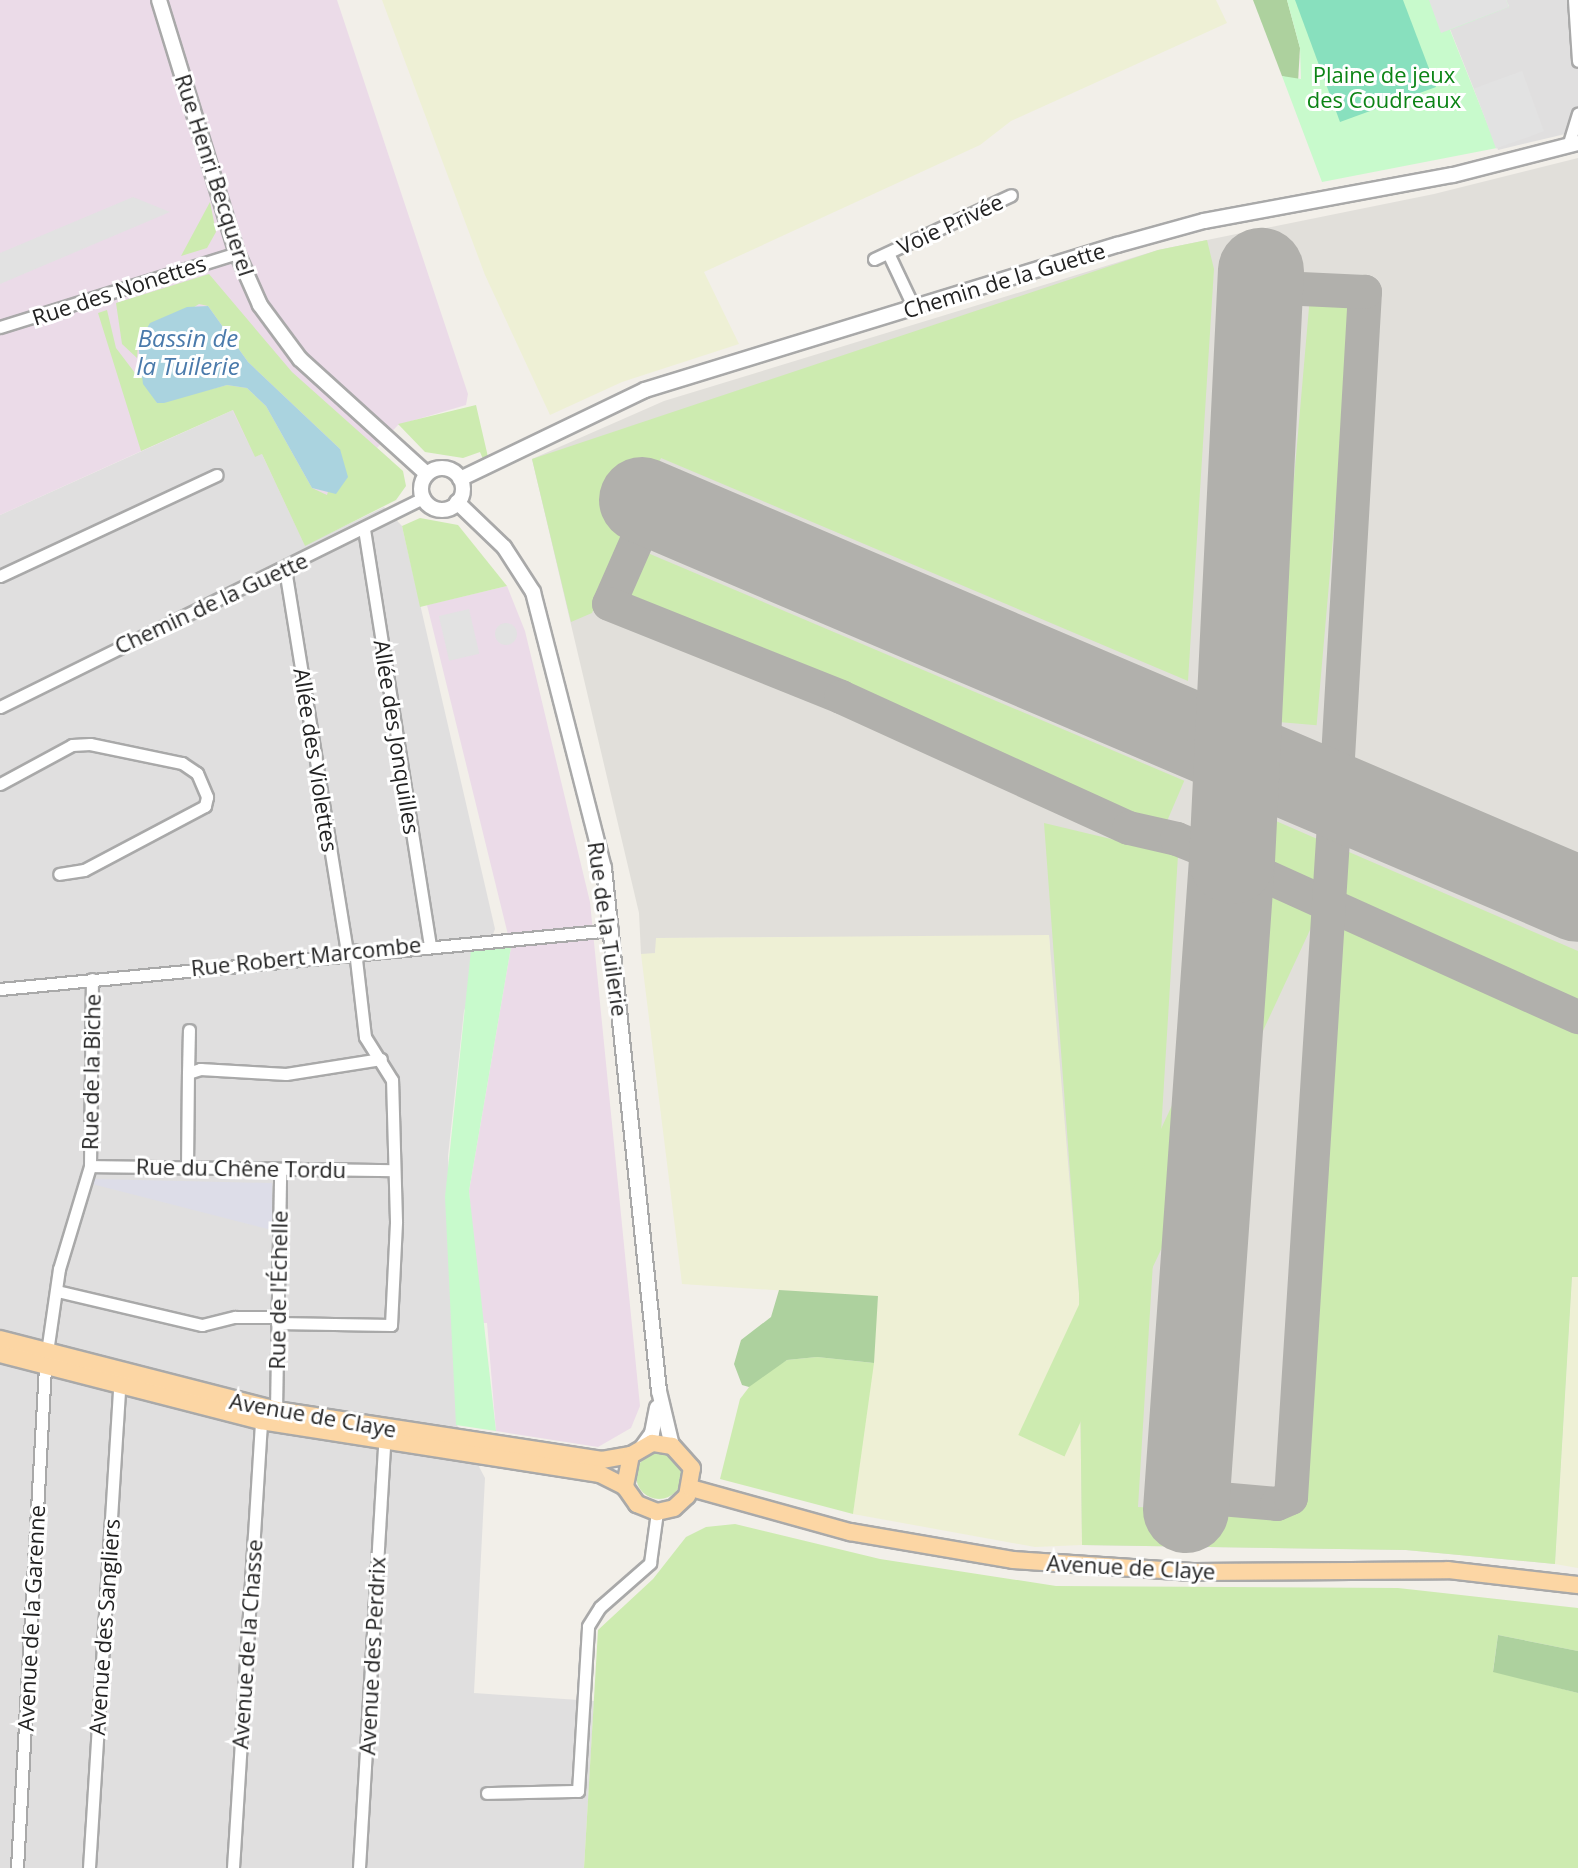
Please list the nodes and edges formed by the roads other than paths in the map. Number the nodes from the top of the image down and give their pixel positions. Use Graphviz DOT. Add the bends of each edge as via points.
graph roads {
  1 [pos="159,0"];
  2 [pos="1574,0"];
  3 [pos="1578,61"];
  4 [pos="1578,114"];
  5 [pos="1573,145"];
  6 [pos="1011,195"];
  7 [pos="237,253"];
  8 [pos="888,253"];
  9 [pos="874,259"];
  10 [pos="914,308"];
  11 [pos="0,327"];
  12 [pos="427,474"];
  13 [pos="217,475"];
  14 [pos="460,479"];
  15 [pos="423,498"];
  16 [pos="457,502"];
  17 [pos="364,529"];
  18 [pos="285,569"];
  19 [pos="0,576"];
  20 [pos="0,707"];
  21 [pos="0,784"];
  22 [pos="59,874"];
  23 [pos="612,930"];
  24 [pos="430,944"];
  25 [pos="351,951"];
  26 [pos="92,979"];
  27 [pos="0,989"];
  28 [pos="189,1030"];
  29 [pos="381,1059"];
  30 [pos="188,1073"];
  31 [pos="90,1166"];
  32 [pos="187,1167"];
  33 [pos="280,1169"];
  34 [pos="391,1170"];
  35 [pos="57,1291"];
  36 [pos="277,1320"];
  37 [pos="0,1339"];
  38 [pos="0,1354"];
  39 [pos="46,1360"];
  40 [pos="119,1387"];
  41 [pos="659,1391"];
  42 [pos="276,1410"];
  43 [pos="261,1421"];
  44 [pos="384,1443"];
  45 [pos="672,1446"];
  46 [pos="637,1451"];
  47 [pos="625,1487"];
  48 [pos="691,1488"];
  49 [pos="657,1512"];
  50 [pos="1578,1585"];
  51 [pos="487,1793"];
  52 [pos="17,1868"];
  53 [pos="89,1868"];
  54 [pos="233,1868"];
  55 [pos="359,1868"];
  1 -- 7 [label="street, Rue Henri Becquerel"];
  2 -- 3 [label="street"];
  4 -- 5 [label="street"];
  5 -- 10 [label="street, Chemin de la Guette" via="1453,175 1204,221"];
  6 -- 8 [label="street, Voie Privée"];
  7 -- 11 [label="street, Rue des Nonettes"];
  7 -- 12 [label="street, Rue Henri Becquerel" via="260,305 300,359"];
  8 -- 9 [label="street, Voie Privée"];
  8 -- 10 [label="street, Voie Privée"];
  10 -- 14 [label="street, Chemin de la Guette" via="645,390"];
  12 -- 14 [label="street" via="445,468"];
  12 -- 15 [label="street"];
  13 -- 19 [label="street"];
  14 -- 16 [label="street"];
  15 -- 16 [label="street" via="439,509"];
  15 -- 17 [label="street, Chemin de la Guette"];
  16 -- 23 [label="street, Rue de la Tuilerie" via="513,558 541,612 604,868"];
  17 -- 18 [label="street, Chemin de la Guette"];
  17 -- 24 [label="street, Allée des Jonquilles"];
  18 -- 20 [label="street, Chemin de la Guette"];
  18 -- 25 [label="street, Allée des Violettes"];
  21 -- 22 [label="street" via="72,745 182,763 197,773 207,797 205,806 84,870"];
  23 -- 24 [label="street, Rue Robert Marcombe"];
  23 -- 41 [label="street, Rue de la Tuilerie"];
  24 -- 25 [label="street, Rue Robert Marcombe"];
  25 -- 26 [label="street, Rue Robert Marcombe"];
  25 -- 29 [label="street, Allée des Violettes" via="365,1037"];
  26 -- 27 [label="street, Rue Robert Marcombe"];
  26 -- 31 [label="street, Rue de la Biche"];
  28 -- 30 [label="street"];
  29 -- 30 [label="street" via="286,1074 211,1069"];
  29 -- 34 [label="street, Allée des Violettes" via="392,1080"];
  30 -- 32 [label="street"];
  31 -- 32 [label="street, Rue du Chêne Tordu"];
  31 -- 35 [label="street, Rue de la Biche"];
  32 -- 33 [label="street, Rue du Chêne Tordu"];
  33 -- 34 [label="street, Rue du Chêne Tordu"];
  33 -- 36 [label="street, Rue de l'Échelle"];
  34 -- 36 [label="street, Allée des Violettes" via="396,1175 391,1325"];
  35 -- 36 [label="street" via="202,1325 235,1317"];
  35 -- 39 [label="street, Rue de la Biche"];
  36 -- 42 [label="street, Rue de l'Échelle"];
  37 -- 39 [label="main road, Avenue de Claye"];
  38 -- 39 [label="main road, Avenue de Claye"];
  39 -- 40 [label="main road, Avenue de Claye"];
  39 -- 42 [label="main road, Avenue de Claye"];
  39 -- 52 [label="street, Avenue de la Garenne"];
  40 -- 43 [label="main road, Avenue de Claye"];
  40 -- 53 [label="street, Avenue des Sangliers"];
  41 -- 45 [label="street, Rue de la Tuilerie"];
  41 -- 46 [label="street, Rue de la Tuilerie" via="655,1424"];
  42 -- 46 [label="main road, Avenue de Claye" via="602,1460"];
  43 -- 44 [label="main road, Avenue de Claye"];
  43 -- 54 [label="street, Avenue de la Chasse"];
  44 -- 47 [label="main road, Avenue de Claye" via="600,1474"];
  44 -- 55 [label="street, Avenue des Perdrix"];
  45 -- 46 [label="main road, Avenue de Claye"];
  45 -- 48 [label="main road" via="688,1459"];
  46 -- 47 [label="main road"];
  47 -- 49 [label="main road, Avenue de Claye" via="637,1504"];
  48 -- 49 [label="main road" via="674,1508"];
  48 -- 50 [label="main road, Avenue de Claye" via="850,1532 1013,1560 1193,1572 1448,1570"];
  49 -- 51 [label="street" via="655,1552 647,1568 600,1607 588,1626 578,1791"];
}
